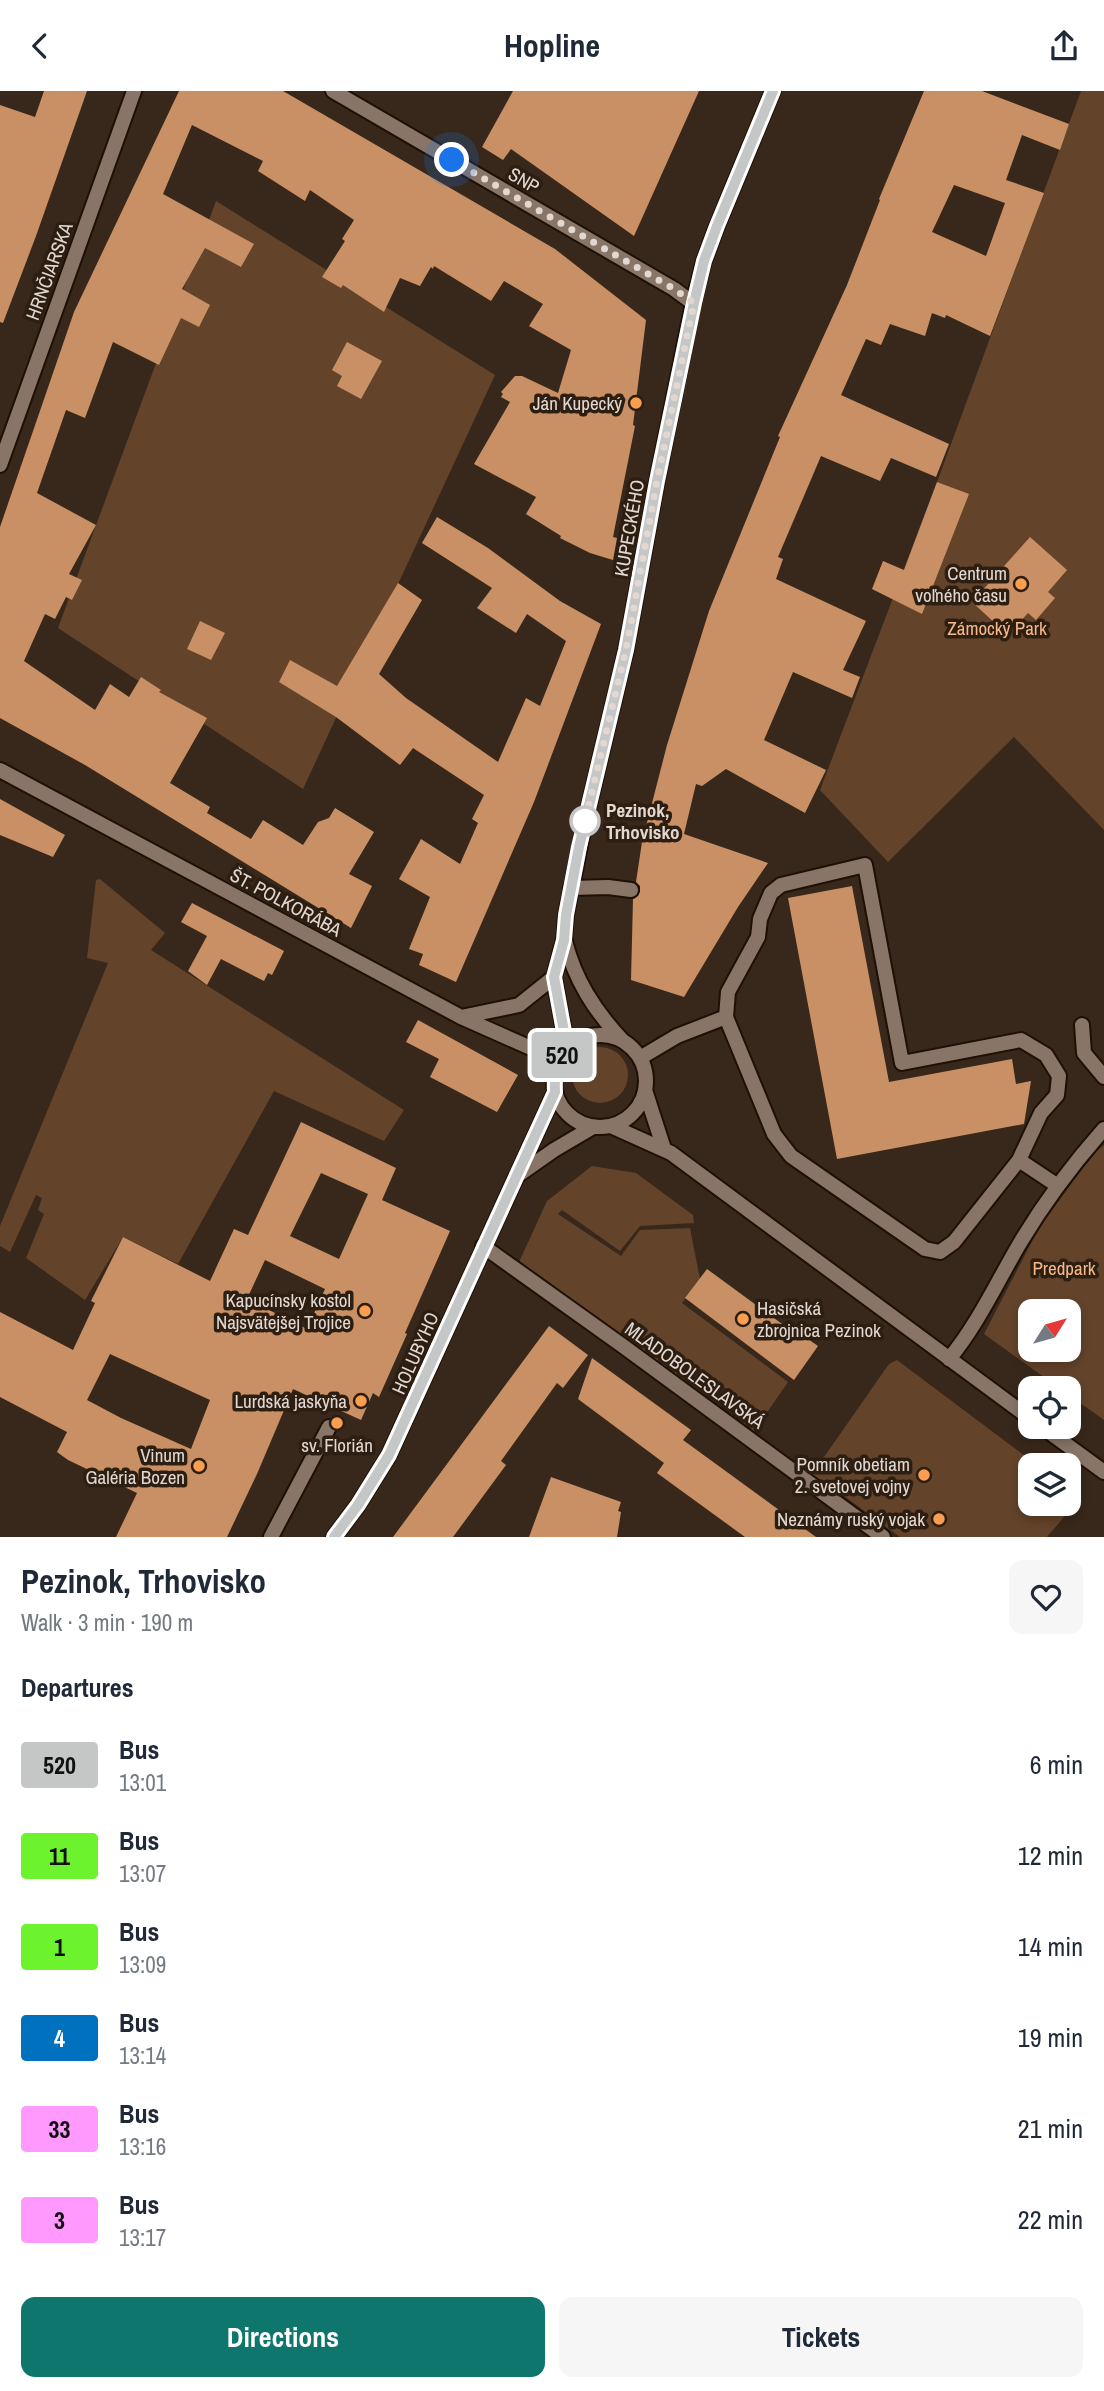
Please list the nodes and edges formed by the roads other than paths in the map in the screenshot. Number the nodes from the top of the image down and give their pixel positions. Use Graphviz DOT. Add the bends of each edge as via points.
graph roads {
  1 [pos="134,91"];
  2 [pos="333,91"];
  3 [pos="773,91"];
  4 [pos="694,303"];
  5 [pos="0,465"];
  6 [pos="0,770"];
  7 [pos="571,888"];
  8 [pos="631,890"];
  9 [pos="564,940"];
  10 [pos="554,977"];
  11 [pos="461,1017"];
  12 [pos="726,1017"];
  13 [pos="1082,1025"];
  14 [pos="622,1040"];
  15 [pos="567,1048"];
  16 [pos="640,1058"];
  17 [pos="558,1061"];
  18 [pos="1104,1077"];
  19 [pos="645,1090"];
  20 [pos="555,1092"];
  21 [pos="611,1126"];
  22 [pos="593,1127"];
  23 [pos="1104,1129"];
  24 [pos="664,1149"];
  25 [pos="1019,1160"];
  26 [pos="517,1176"];
  27 [pos="1058,1187"];
  28 [pos="483,1246"];
  29 [pos="949,1359"];
  30 [pos="1018,1409"];
  31 [pos="329,1427"];
  32 [pos="1059,1439"];
  33 [pos="1104,1472"];
  34 [pos="271,1537"];
  35 [pos="334,1537"];
  36 [pos="883,1537"];
  1 -- 5 [label="street, HRNČIARSKA"];
  2 -- 4 [label="street, SNP"];
  3 -- 4 [label="street, KUPECKÉHO" via="717,226"];
  4 -- 7 [label="street, KUPECKÉHO" via="626,650"];
  6 -- 11 [label="street, ŠT. POLKORÁBA"];
  7 -- 8 [label="street"];
  7 -- 9 [label="street, KUPECKÉHO"];
  9 -- 10 [label="street, KUPECKÉHO"];
  9 -- 14 [label="street, KUPECKÉHO" via="583,990"];
  10 -- 11 [label="street" via="519,1005"];
  10 -- 15 [label="street, KUPECKÉHO"];
  11 -- 17 [label="street, ŠT. POLKORÁBA"];
  12 -- 16 [label="street" via="677,1036"];
  12 -- 25 [label="street" via="774,1134 791,1156 925,1249 940,1252 954,1242"];
  12 -- 25 [label="street" via="728,992 758,937 771,893 781,885 865,865 902,1063 1021,1040 1046,1055 1059,1076 1056,1095 1041,1113"];
  13 -- 18 [label="street" via="1084,1053"];
  14 -- 15 [label="street" via="599,1035"];
  14 -- 16 [label="street"];
  15 -- 17 [label="street"];
  16 -- 19 [label="street"];
  17 -- 20 [label="street"];
  19 -- 21 [label="street" via="637,1109"];
  19 -- 24 [label="street"];
  20 -- 22 [label="street" via="565,1111"];
  20 -- 26 [label="street, HOLUBYHO"];
  21 -- 22 [label="street"];
  21 -- 24 [label="street"];
  22 -- 26 [label="street, HOLUBYHO"];
  23 -- 27 [label="street"];
  24 -- 29 [label="street"];
  25 -- 27 [label="street"];
  26 -- 28 [label="street, HOLUBYHO"];
  27 -- 29 [label="street" via="967,1338"];
  28 -- 35 [label="street, HOLUBYHO" via="389,1455"];
  28 -- 36 [label="street, MLADOBOLESLAVSKÁ"];
  29 -- 30 [label="street"];
  31 -- 34 [label="street"];
  32 -- 33 [label="street"];
}
